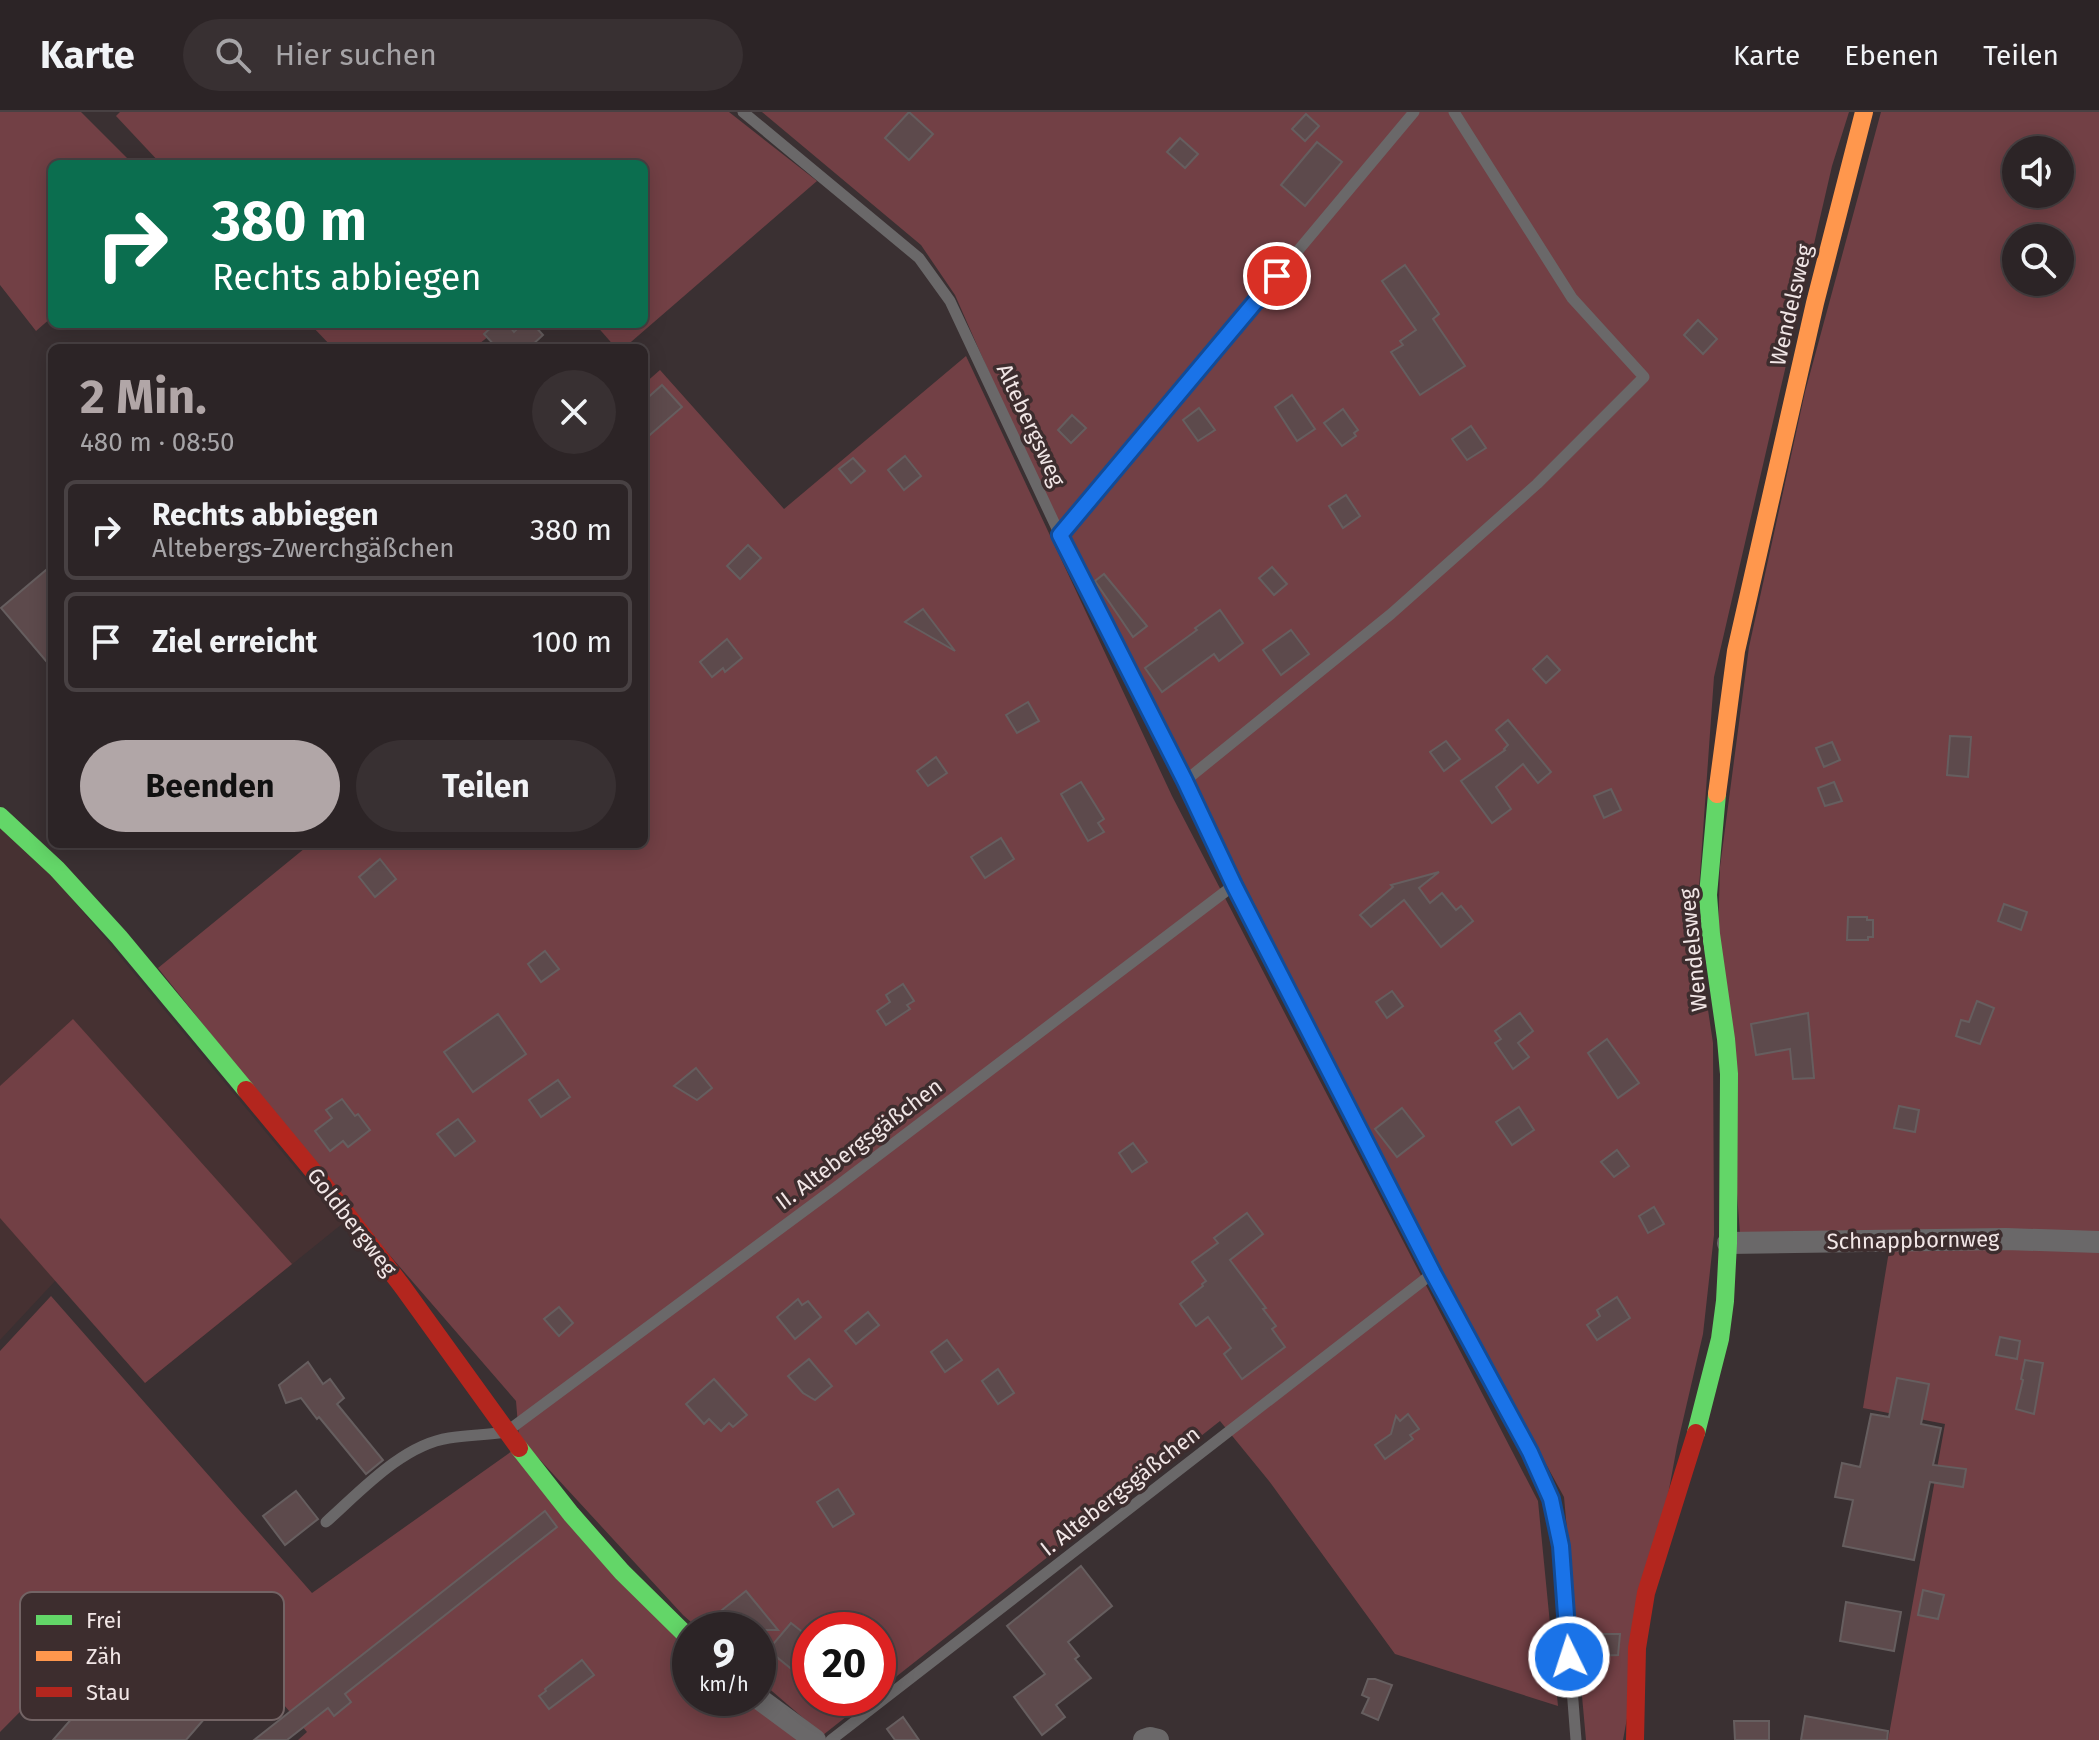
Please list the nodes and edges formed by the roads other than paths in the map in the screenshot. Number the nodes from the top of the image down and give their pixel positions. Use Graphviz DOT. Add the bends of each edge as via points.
graph roads {
  1 [pos="743,112"];
  2 [pos="1414,112"];
  3 [pos="1454,112"];
  4 [pos="1864,112"];
  5 [pos="1060,535"];
  6 [pos="1185,781"];
  7 [pos="0,816"];
  8 [pos="1234,885"];
  9 [pos="2099,1242"];
  10 [pos="1728,1243"];
  11 [pos="1433,1273"];
  12 [pos="506,1432"];
  13 [pos="326,1522"];
  14 [pos="672,1621"];
  15 [pos="776,1711"];
  16 [pos="815,1740"];
  17 [pos="831,1740"];
  18 [pos="1144,1740"];
  19 [pos="1158,1740"];
  20 [pos="1576,1740"];
  21 [pos="1635,1740"];
  1 -- 5 [label="lane, Altebergsweg" via="919,258 950,301"];
  2 -- 5 [label="lane"];
  3 -- 6 [label="lane" via="1572,298 1644,377 1537,484 1391,614"];
  4 -- 10 [label="street, Wendelsweg" via="1736,651 1713,824 1708,895 1729,1074"];
  5 -- 6 [label="lane, Altebergsweg"];
  6 -- 8 [label="lane, Altebergsweg"];
  7 -- 12 [label="street, Goldbergweg" via="119,937 308,1165"];
  8 -- 11 [label="lane, Altebergsweg"];
  8 -- 12 [label="lane, II. Altebergsgäßchen"];
  9 -- 10 [label="street, Schnappbornweg"];
  10 -- 21 [label="street, Wendelsweg" via="1720,1339 1646,1593 1637,1648"];
  11 -- 17 [label="lane, I. Altebergsgäßchen"];
  11 -- 20 [label="lane, Altebergsweg" via="1551,1499 1561,1546"];
  12 -- 13 [label="lane" via="448,1438 406,1454"];
  12 -- 14 [label="street, Goldbergweg" via="612,1561"];
  15 -- 16 [label="street"];
  18 -- 19 [label="street"];
}
